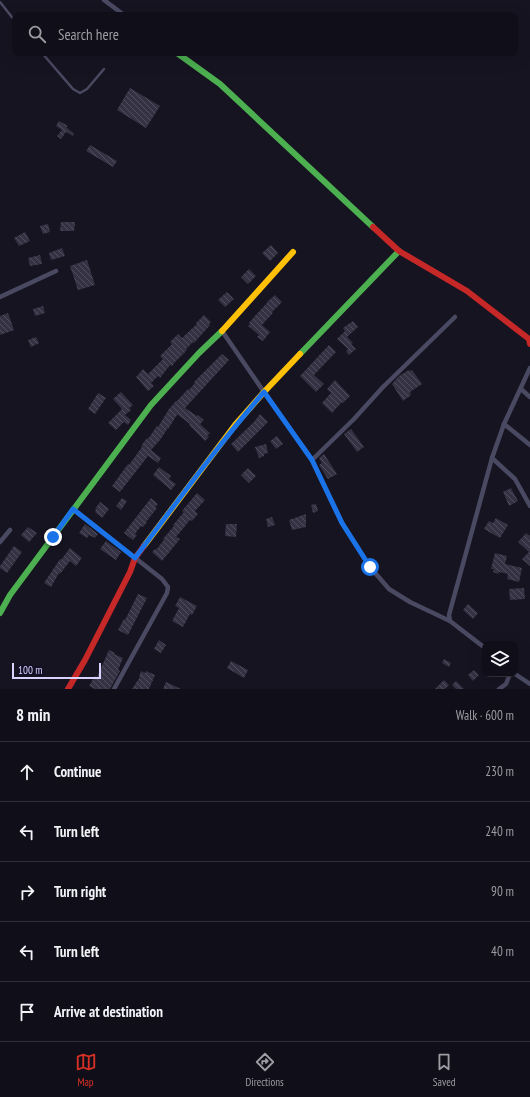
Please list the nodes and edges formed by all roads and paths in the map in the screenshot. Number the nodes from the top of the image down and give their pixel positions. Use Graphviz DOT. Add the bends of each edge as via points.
graph roads {
  1 [pos="104,0"];
  2 [pos="0,2"];
  3 [pos="120,12"];
  4 [pos="12,17"];
  5 [pos="45,56"];
  6 [pos="181,56"];
  7 [pos="104,69"];
  8 [pos="399,251"];
  9 [pos="293,252"];
  10 [pos="56,271"];
  11 [pos="0,297"];
  12 [pos="455,317"];
  13 [pos="222,330"];
  14 [pos="530,344"];
  15 [pos="530,368"];
  16 [pos="520,389"];
  17 [pos="264,392"];
  18 [pos="530,397"];
  19 [pos="504,424"];
  20 [pos="530,445"];
  21 [pos="492,458"];
  22 [pos="312,460"];
  23 [pos="530,506"];
  24 [pos="73,509"];
  25 [pos="10,530"];
  26 [pos="0,542"];
  27 [pos="135,558"];
  28 [pos="0,613"];
  29 [pos="450,621"];
  30 [pos="482,646"];
  31 [pos="518,676"];
  32 [pos="509,677"];
  33 [pos="530,684"];
  34 [pos="68,689"];
  35 [pos="114,689"];
  36 [pos="499,689"];
  1 -- 3 [label="street"];
  2 -- 4 [label="lane"];
  5 -- 7 [label="lane" via="73,89 80,93 87,89"];
  6 -- 8 [label="street" via="220,84"];
  8 -- 14 [label="street" via="466,291 529,339"];
  8 -- 17 [label="street"];
  9 -- 13 [label="street"];
  10 -- 11 [label="street"];
  12 -- 22 [label="street"];
  13 -- 17 [label="street"];
  13 -- 24 [label="street" via="151,405"];
  15 -- 16 [label="street"];
  16 -- 18 [label="street"];
  16 -- 19 [label="street"];
  17 -- 22 [label="street"];
  17 -- 27 [label="street" via="207,462"];
  19 -- 20 [label="street"];
  19 -- 21 [label="street"];
  21 -- 23 [label="street" via="515,479"];
  21 -- 29 [label="street" via="449,615"];
  22 -- 29 [label="street" via="342,523 370,567 389,589"];
  24 -- 27 [label="street"];
  24 -- 28 [label="street" via="10,595"];
  25 -- 26 [label="street"];
  27 -- 34 [label="street" via="92,647"];
  27 -- 35 [label="street" via="162,579 168,587"];
  29 -- 30 [label="street"];
  31 -- 33 [label="street"];
  32 -- 36 [label="street" via="506,684"];
}
